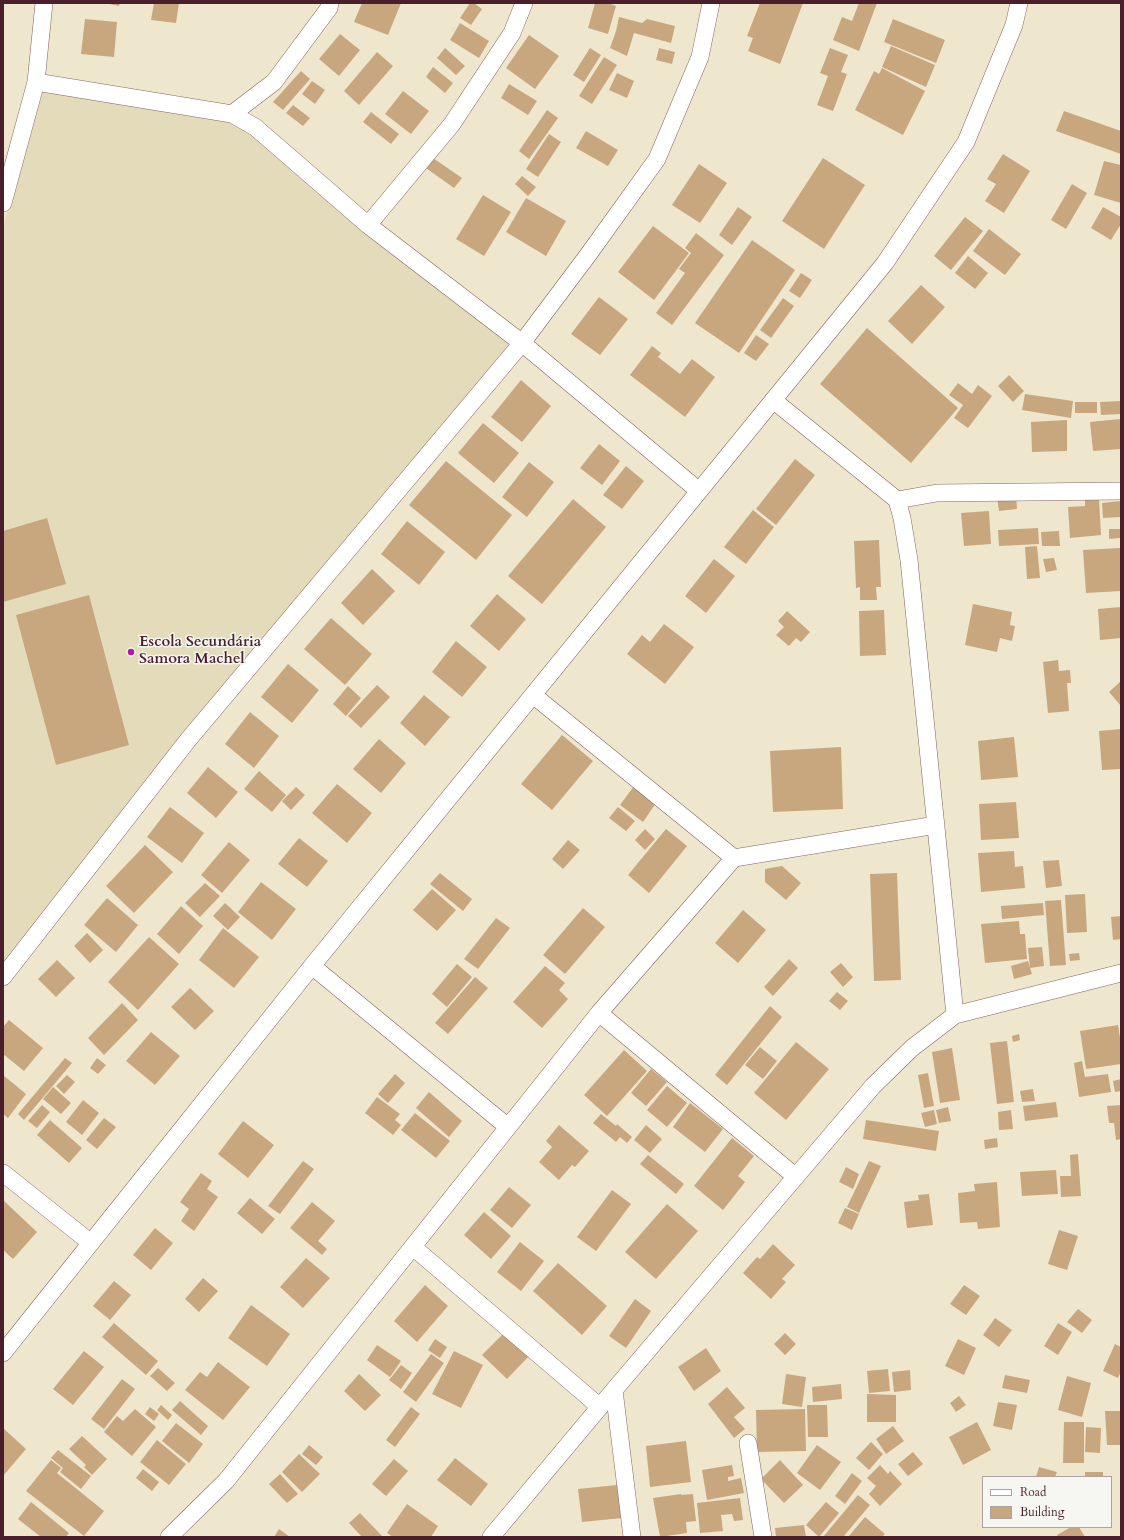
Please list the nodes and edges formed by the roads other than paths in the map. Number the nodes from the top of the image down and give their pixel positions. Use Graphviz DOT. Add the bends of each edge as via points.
graph roads {
  1 [pos="44,3"];
  2 [pos="330,3"];
  3 [pos="524,3"];
  4 [pos="711,3"];
  5 [pos="1019,3"];
  6 [pos="36,82"];
  7 [pos="232,114"];
  8 [pos="3,203"];
  9 [pos="368,225"];
  10 [pos="522,343"];
  11 [pos="773,400"];
  12 [pos="699,491"];
  13 [pos="1121,491"];
  14 [pos="896,500"];
  15 [pos="533,695"];
  16 [pos="936,825"];
  17 [pos="734,858"];
  18 [pos="312,966"];
  19 [pos="1121,973"];
  20 [pos="3,977"];
  21 [pos="599,1013"];
  22 [pos="955,1015"];
  23 [pos="508,1127"];
  24 [pos="3,1173"];
  25 [pos="796,1177"];
  26 [pos="90,1243"];
  27 [pos="413,1247"];
  28 [pos="3,1353"];
  29 [pos="614,1390"];
  30 [pos="600,1407"];
  31 [pos="748,1443"];
  32 [pos="169,1537"];
  33 [pos="491,1537"];
  34 [pos="632,1537"];
  35 [pos="763,1537"];
  1 -- 6 [label="street"];
  2 -- 7 [label="street" via="274,82"];
  3 -- 9 [label="street" via="512,33 452,124"];
  4 -- 10 [label="street" via="700,57 657,159"];
  5 -- 11 [label="street" via="1014,25 966,142 885,263"];
  6 -- 7 [label="street"];
  6 -- 8 [label="street"];
  7 -- 9 [label="street" via="255,127"];
  9 -- 10 [label="street"];
  10 -- 12 [label="street"];
  10 -- 20 [label="street" via="188,740"];
  11 -- 12 [label="street"];
  11 -- 14 [label="street"];
  12 -- 15 [label="street"];
  13 -- 14 [label="street" via="937,493"];
  14 -- 16 [label="street" via="902,518 909,560"];
  15 -- 17 [label="street"];
  15 -- 18 [label="street"];
  16 -- 17 [label="street"];
  16 -- 22 [label="street"];
  17 -- 21 [label="street"];
  18 -- 23 [label="street"];
  18 -- 26 [label="street"];
  19 -- 22 [label="street"];
  21 -- 23 [label="street"];
  21 -- 25 [label="street"];
  22 -- 25 [label="street" via="912,1048 874,1086"];
  23 -- 27 [label="street"];
  24 -- 26 [label="street"];
  25 -- 29 [label="street"];
  26 -- 28 [label="street"];
  27 -- 30 [label="street"];
  27 -- 32 [label="street" via="226,1481"];
  29 -- 30 [label="street"];
  29 -- 34 [label="street"];
  30 -- 33 [label="street"];
  31 -- 35 [label="street"];
}
